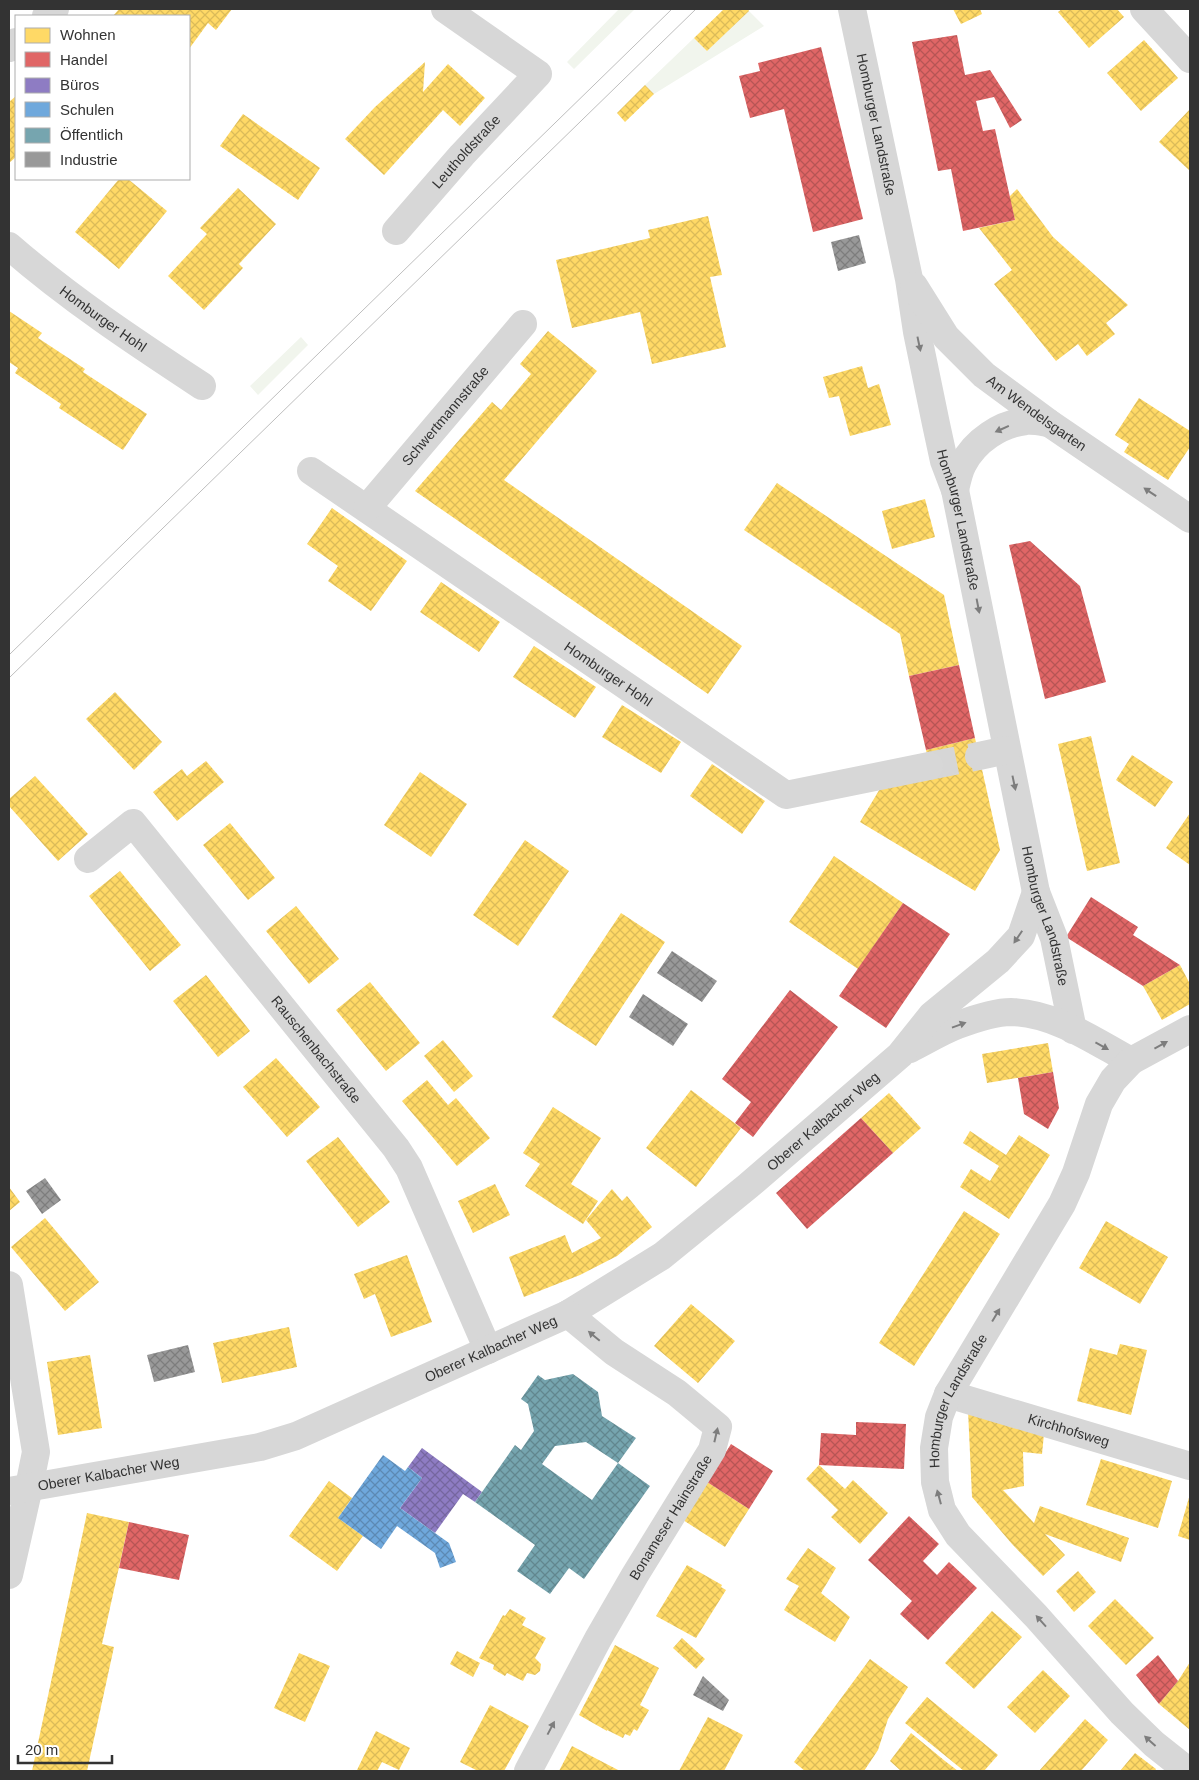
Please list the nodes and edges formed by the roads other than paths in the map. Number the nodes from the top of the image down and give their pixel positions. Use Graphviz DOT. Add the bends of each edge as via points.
graph roads {
  1 [pos="445,9"];
  2 [pos="852,9"];
  3 [pos="1144,9"];
  4 [pos="1190,59"];
  5 [pos="396,231"];
  6 [pos="9,246"];
  7 [pos="909,279"];
  8 [pos="523,324"];
  9 [pos="202,386"];
  10 [pos="1049,423"];
  11 [pos="311,471"];
  12 [pos="955,490"];
  13 [pos="367,508"];
  14 [pos="1190,519"];
  15 [pos="1007,750"];
  16 [pos="980,756"];
  17 [pos="929,766"];
  18 [pos="88,858"];
  19 [pos="1036,892"];
  20 [pos="1190,1029"];
  21 [pos="1073,1030"];
  22 [pos="900,1054"];
  23 [pos="1131,1062"];
  24 [pos="9,1285"];
  25 [pos="568,1314"];
  26 [pos="488,1350"];
  27 [pos="948,1394"];
  28 [pos="1190,1466"];
  29 [pos="19,1489"];
  30 [pos="9,1575"];
  31 [pos="528,1771"];
  32 [pos="1188,1771"];
  1 -- 5 [label="street, Leutholdstraße" via="538,74"];
  2 -- 7 [label="street, Homburger Landstraße"];
  3 -- 4 [label="street"];
  6 -- 9 [label="street, Homburger Hohl" via="98,317"];
  7 -- 10 [label="street, Am Wendelsgarten" via="946,337 984,375"];
  7 -- 12 [label="street, Homburger Landstraße, one-way" via="944,461"];
  8 -- 13 [label="street, Schwertmannstraße"];
  10 -- 12 [label="street, one-way" via="1027,420 987,436 973,448 962,465"];
  14 -- 10 [label="street, Am Wendelsgarten, one-way"];
  11 -- 13 [label="street, Homburger Hohl"];
  12 -- 15 [label="street, Homburger Landstraße, one-way"];
  13 -- 17 [label="street, Homburger Hohl" via="786,794"];
  15 -- 16 [label="street"];
  15 -- 19 [label="street, Homburger Landstraße, one-way"];
  18 -- 26 [label="street, Rauschenbachstraße" via="133,823 140,830 396,1148 409,1168"];
  19 -- 21 [label="street, Homburger Landstraße" via="1054,938"];
  19 -- 22 [label="street, Oberer Kalbacher Weg, one-way" via="1021,936 998,961 932,1015"];
  23 -- 20 [label="street, Homburger Landstraße, one-way"];
  22 -- 21 [label="street, Oberer Kalbacher Weg, one-way" via="956,1025 1009,1012 1042,1017"];
  21 -- 23 [label="street, Oberer Kalbacher Weg, one-way"];
  22 -- 25 [label="street, Oberer Kalbacher Weg" via="662,1256"];
  27 -- 23 [label="street, Homburger Landstraße, one-way" via="1062,1204 1099,1104 1113,1080"];
  24 -- 29 [label="street" via="36,1452"];
  25 -- 26 [label="street, Oberer Kalbacher Weg"];
  31 -- 25 [label="street, Bonameser Hainstraße, one-way" via="598,1639 712,1450 718,1427 677,1393 614,1352"];
  26 -- 29 [label="street, Oberer Kalbacher Weg" via="296,1436 260,1447"];
  27 -- 28 [label="street, Kirchhofsweg"];
  32 -- 27 [label="street, Homburger Landstraße, one-way" via="1122,1713 958,1535 942,1510 935,1482 934,1448 938,1417"];
  29 -- 30 [label="street"];
}
